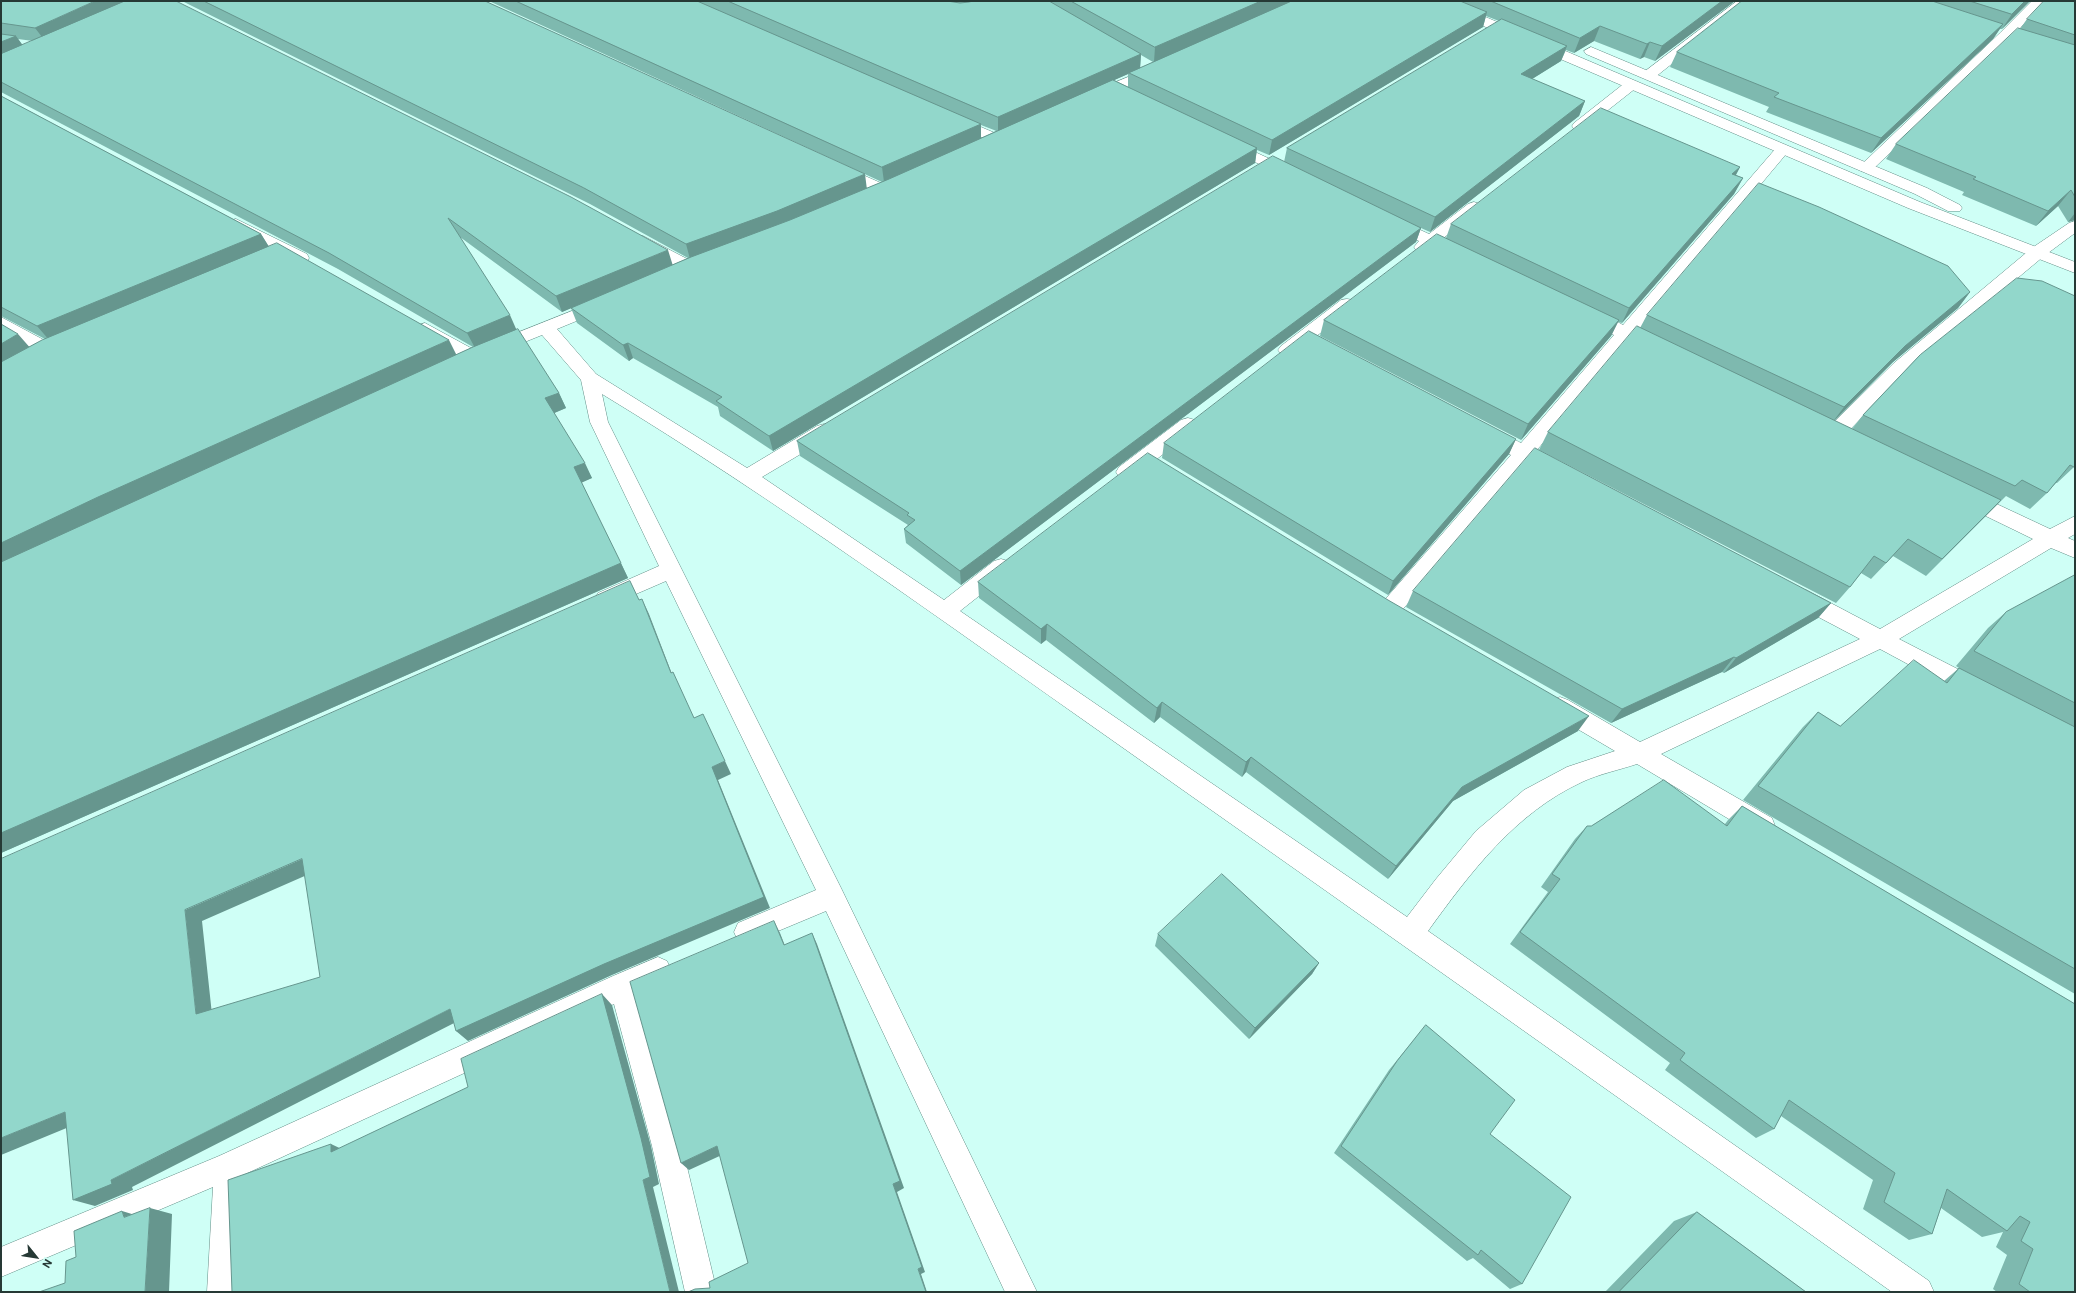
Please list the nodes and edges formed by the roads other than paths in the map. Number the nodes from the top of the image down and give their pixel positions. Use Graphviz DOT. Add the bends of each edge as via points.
graph roads {
  1 [pos="1437,1"];
  2 [pos="1473,1"];
  3 [pos="1745,1"];
  4 [pos="2039,1"];
  5 [pos="1488,7"];
  6 [pos="1991,32"];
  7 [pos="2005,36"];
  8 [pos="2019,41"];
  9 [pos="1575,44"];
  10 [pos="1155,66"];
  11 [pos="1648,75"];
  12 [pos="1632,85"];
  13 [pos="1113,88"];
  14 [pos="1134,98"];
  15 [pos="1077,104"];
  16 [pos="940,114"];
  17 [pos="1213,136"];
  18 [pos="1563,138"];
  19 [pos="976,148"];
  20 [pos="1782,150"];
  21 [pos="826,163"];
  22 [pos="1866,168"];
  23 [pos="1305,181"];
  24 [pos="1488,197"];
  25 [pos="863,199"];
  26 [pos="1376,214"];
  27 [pos="224,217"];
  28 [pos="2075,226"];
  29 [pos="629,234"];
  30 [pos="1432,240"];
  31 [pos="287,251"];
  32 [pos="2038,252"];
  33 [pos="1468,258"];
  34 [pos="265,260"];
  35 [pos="1406,260"];
  36 [pos="312,264"];
  37 [pos="2075,268"];
  38 [pos="668,276"];
  39 [pos="1362,293"];
  40 [pos="618,298"];
  41 [pos="1575,309"];
  42 [pos="413,322"];
  43 [pos="1,323"];
  44 [pos="546,328"];
  45 [pos="1626,333"];
  46 [pos="1304,337"];
  47 [pos="1325,348"];
  48 [pos="1669,354"];
  49 [pos="474,357"];
  50 [pos="1274,360"];
  51 [pos="452,367"];
  52 [pos="1,377"];
  53 [pos="590,378"];
  54 [pos="1200,416"];
  55 [pos="836,424"];
  56 [pos="1469,424"];
  57 [pos="1834,434"];
  58 [pos="1524,453"];
  59 [pos="1145,458"];
  60 [pos="1165,470"];
  61 [pos="747,477"];
  62 [pos="1573,479"];
  63 [pos="1114,482"];
  64 [pos="1947,488"];
  65 [pos="2075,524"];
  66 [pos="2051,539"];
  67 [pos="2075,550"];
  68 [pos="1013,558"];
  69 [pos="670,570"];
  70 [pos="1782,588"];
  71 [pos="1370,597"];
  72 [pos="584,609"];
  73 [pos="1390,609"];
  74 [pos="944,611"];
  75 [pos="1411,621"];
  76 [pos="1880,639"];
  77 [pos="1539,695"];
  78 [pos="1992,698"];
  79 [pos="1640,753"];
  80 [pos="1783,838"];
  81 [pos="832,896"];
  82 [pos="1410,934"];
  83 [pos="723,942"];
  84 [pos="680,961"];
  85 [pos="622,985"];
  86 [pos="229,1166"];
  87 [pos="1,1262"];
  88 [pos="223,1292"];
  89 [pos="701,1292"];
  90 [pos="1021,1292"];
  91 [pos="1918,1292"];
  1 -- 12 [label="street" via="1490,31"];
  2 -- 5 [label="street"];
  3 -- 11 [label="street"];
  4 -- 7 [label="street"];
  6 -- 7 [label="street"];
  7 -- 8 [label="street"];
  7 -- 22 [label="street"];
  9 -- 11 [label="street"];
  10 -- 13 [label="street"];
  11 -- 22 [label="street"];
  12 -- 18 [label="street"];
  12 -- 20 [label="street"];
  13 -- 14 [label="street"];
  13 -- 15 [label="street"];
  16 -- 19 [label="street" via="1005,136"];
  17 -- 23 [label="street"];
  20 -- 32 [label="street" via="1914,206"];
  20 -- 45 [label="street"];
  21 -- 25 [label="street" via="891,187"];
  22 -- 32 [label="street" via="1921,191"];
  24 -- 30 [label="street"];
  26 -- 30 [label="street"];
  27 -- 31 [label="street"];
  28 -- 32 [label="street"];
  29 -- 38 [label="street" via="696,264"];
  30 -- 33 [label="street"];
  30 -- 35 [label="street"];
  31 -- 34 [label="street"];
  31 -- 36 [label="street"];
  32 -- 37 [label="street"];
  32 -- 57 [label="street" via="1900,367"];
  39 -- 46 [label="street"];
  40 -- 44 [label="street"];
  41 -- 45 [label="street"];
  42 -- 49 [label="street"];
  43 -- 52 [label="street" via="56,347"];
  44 -- 49 [label="street"];
  44 -- 53 [label="street"];
  45 -- 48 [label="street"];
  45 -- 58 [label="street"];
  46 -- 47 [label="street"];
  46 -- 50 [label="street"];
  49 -- 51 [label="street"];
  53 -- 61 [label="street"];
  53 -- 69 [label="street" via="599,422"];
  54 -- 59 [label="street"];
  55 -- 61 [label="street"];
  56 -- 58 [label="street"];
  58 -- 62 [label="street"];
  58 -- 73 [label="street"];
  59 -- 60 [label="street"];
  59 -- 63 [label="street"];
  61 -- 74 [label="street"];
  64 -- 66 [label="street"];
  65 -- 66 [label="street"];
  66 -- 67 [label="street"];
  66 -- 76 [label="street"];
  68 -- 74 [label="street"];
  69 -- 72 [label="street"];
  69 -- 81 [label="street"];
  70 -- 76 [label="street"];
  71 -- 73 [label="street"];
  73 -- 75 [label="street"];
  74 -- 82 [label="street"];
  76 -- 78 [label="street"];
  76 -- 79 [label="street"];
  77 -- 79 [label="street"];
  79 -- 80 [label="street"];
  79 -- 82 [label="street" via="1575,774 1534,798 1485,839"];
  81 -- 83 [label="street"];
  81 -- 90 [label="street"];
  82 -- 91 [label="street"];
  84 -- 85 [label="street"];
  85 -- 86 [label="street"];
  85 -- 89 [label="street" via="667,1146"];
  86 -- 87 [label="street"];
  86 -- 88 [label="street"];
}
